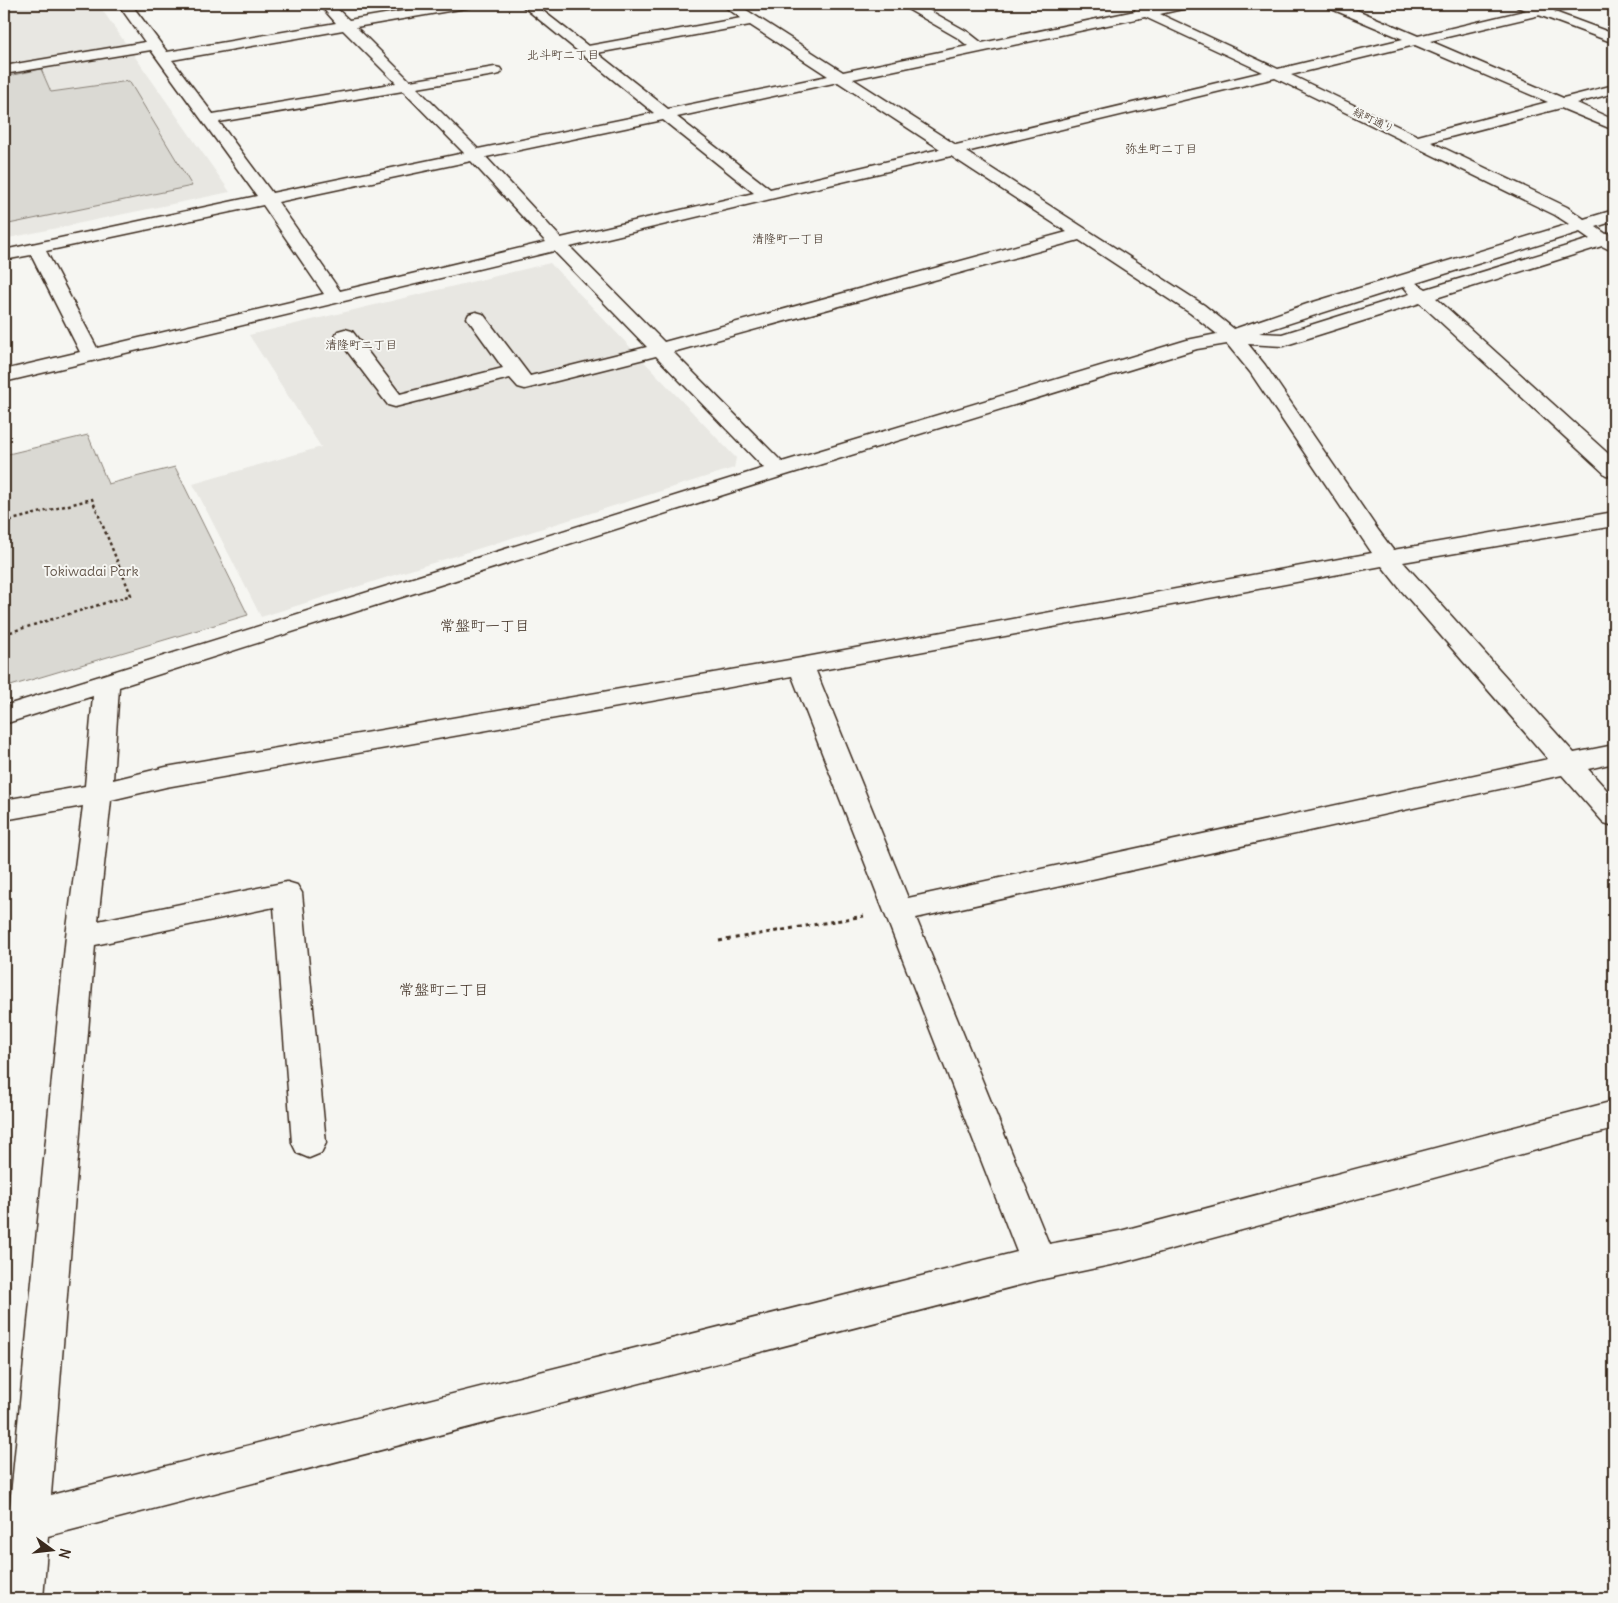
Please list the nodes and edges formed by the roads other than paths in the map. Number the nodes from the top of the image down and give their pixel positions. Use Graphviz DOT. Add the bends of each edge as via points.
graph roads {
  1 [pos="124,4"];
  2 [pos="325,4"];
  3 [pos="466,4"];
  4 [pos="526,4"];
  5 [pos="728,4"];
  6 [pos="909,4"];
  7 [pos="1129,4"];
  8 [pos="1186,4"];
  9 [pos="1332,4"];
  10 [pos="1522,4"];
  11 [pos="1569,4"];
  12 [pos="1541,11"];
  13 [pos="1146,12"];
  14 [pos="753,20"];
  15 [pos="346,25"];
  16 [pos="1614,39"];
  17 [pos="1418,40"];
  18 [pos="979,48"];
  19 [pos="158,51"];
  20 [pos="585,51"];
  21 [pos="4,70"];
  22 [pos="495,71"];
  23 [pos="1278,74"];
  24 [pos="841,77"];
  25 [pos="405,85"];
  26 [pos="1614,89"];
  27 [pos="1562,102"];
  28 [pos="663,114"];
  29 [pos="209,119"];
  30 [pos="1614,125"];
  31 [pos="1417,141"];
  32 [pos="952,150"];
  33 [pos="475,155"];
  34 [pos="767,195"];
  35 [pos="266,198"];
  36 [pos="1614,215"];
  37 [pos="1584,225"];
  38 [pos="1081,234"];
  39 [pos="1611,241"];
  40 [pos="558,245"];
  41 [pos="36,248"];
  42 [pos="4,255"];
  43 [pos="1405,281"];
  44 [pos="336,297"];
  45 [pos="1426,297"];
  46 [pos="476,318"];
  47 [pos="345,335"];
  48 [pos="1232,337"];
  49 [pos="661,349"];
  50 [pos="91,355"];
  51 [pos="515,371"];
  52 [pos="4,376"];
  53 [pos="778,470"];
  54 [pos="1614,470"];
  55 [pos="1614,519"];
  56 [pos="1388,558"];
  57 [pos="801,666"];
  58 [pos="107,682"];
  59 [pos="4,715"];
  60 [pos="1614,754"];
  61 [pos="1568,764"];
  62 [pos="98,793"];
  63 [pos="4,810"];
  64 [pos="1614,816"];
  65 [pos="898,911"];
  66 [pos="81,936"];
  67 [pos="1614,1115"];
  68 [pos="309,1143"];
  69 [pos="1039,1263"];
  70 [pos="16,1524"];
  71 [pos="22,1599"];
  1 -- 19 [label="street"];
  2 -- 15 [label="street"];
  3 -- 15 [label="street"];
  4 -- 20 [label="street"];
  5 -- 14 [label="street"];
  6 -- 18 [label="street"];
  7 -- 13 [label="street, 緑町通り"];
  8 -- 13 [label="street"];
  9 -- 17 [label="street"];
  10 -- 12 [label="street"];
  11 -- 12 [label="street"];
  12 -- 16 [label="street"];
  12 -- 17 [label="street"];
  13 -- 18 [label="street"];
  13 -- 23 [label="street, 緑町通り"];
  14 -- 20 [label="street"];
  14 -- 24 [label="street"];
  15 -- 19 [label="street"];
  15 -- 25 [label="street"];
  17 -- 23 [label="street"];
  17 -- 27 [label="street"];
  18 -- 24 [label="street"];
  19 -- 21 [label="street"];
  19 -- 29 [label="street"];
  20 -- 28 [label="street"];
  22 -- 25 [label="street"];
  23 -- 31 [label="street, 緑町通り"];
  23 -- 32 [label="street"];
  24 -- 28 [label="street"];
  24 -- 32 [label="street"];
  25 -- 29 [label="street"];
  25 -- 33 [label="street"];
  26 -- 27 [label="street"];
  27 -- 30 [label="street"];
  27 -- 31 [label="street"];
  28 -- 33 [label="street"];
  28 -- 34 [label="street"];
  29 -- 35 [label="street"];
  31 -- 37 [label="street, 緑町通り" via="1562,211"];
  32 -- 34 [label="street"];
  32 -- 38 [label="street"];
  33 -- 35 [label="street"];
  33 -- 40 [label="street"];
  34 -- 40 [label="street"];
  35 -- 41 [label="street"];
  35 -- 44 [label="street"];
  36 -- 37 [label="street"];
  37 -- 39 [label="street, 緑町通り"];
  37 -- 43 [label="street"];
  38 -- 48 [label="street" via="1197,309"];
  38 -- 49 [label="street"];
  39 -- 45 [label="street"];
  40 -- 44 [label="street"];
  40 -- 49 [label="street"];
  41 -- 42 [label="street"];
  41 -- 50 [label="street"];
  43 -- 45 [label="street"];
  43 -- 48 [label="street"];
  44 -- 50 [label="street"];
  45 -- 48 [label="street" via="1283,340"];
  45 -- 54 [label="street"];
  46 -- 51 [label="street"];
  47 -- 51 [label="street" via="395,401"];
  48 -- 53 [label="street" via="1194,344"];
  48 -- 56 [label="street" via="1258,369"];
  49 -- 51 [label="street" via="525,383"];
  49 -- 53 [label="street"];
  50 -- 52 [label="street"];
  53 -- 58 [label="street"];
  55 -- 56 [label="street"];
  56 -- 57 [label="street"];
  56 -- 61 [label="street"];
  57 -- 62 [label="street" via="166,777"];
  57 -- 65 [label="street"];
  58 -- 59 [label="street"];
  58 -- 62 [label="street"];
  60 -- 61 [label="street"];
  61 -- 64 [label="street"];
  61 -- 65 [label="street"];
  62 -- 63 [label="street"];
  62 -- 66 [label="street"];
  65 -- 69 [label="street"];
  66 -- 68 [label="street" via="287,893"];
  66 -- 70 [label="street"];
  67 -- 69 [label="street" via="1120,1247"];
  69 -- 70 [label="street"];
  70 -- 71 [label="street"];
}
